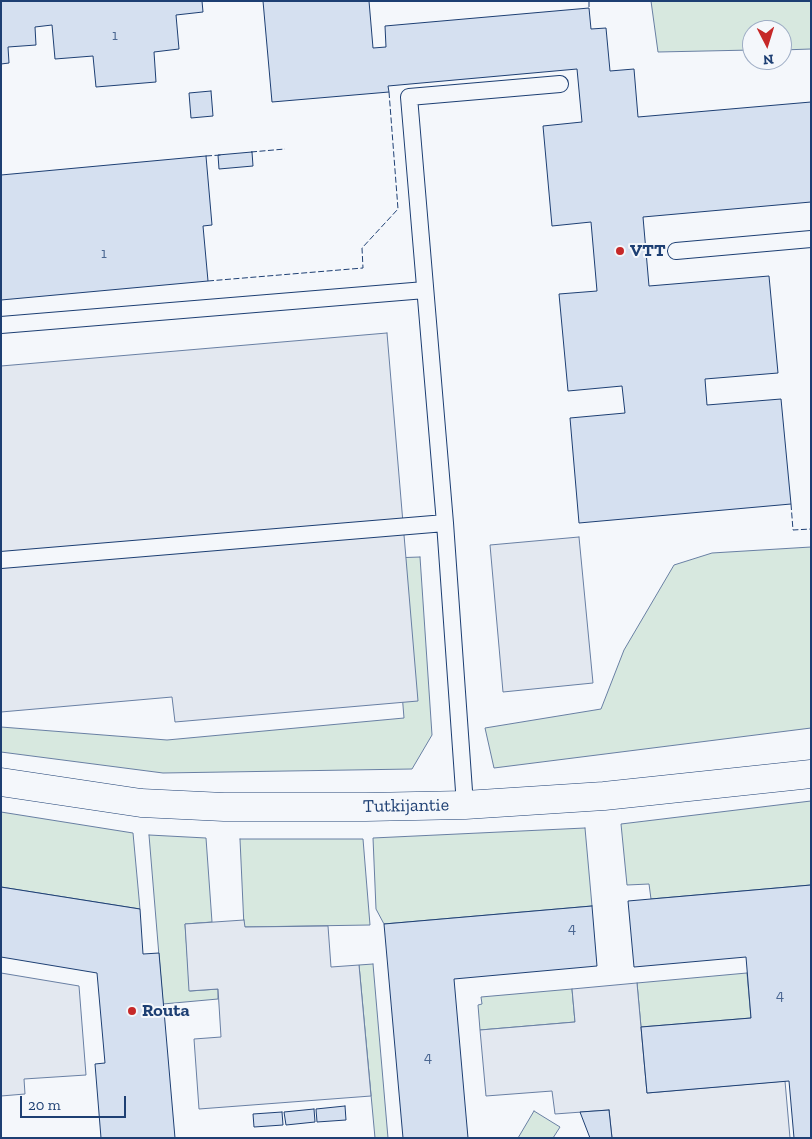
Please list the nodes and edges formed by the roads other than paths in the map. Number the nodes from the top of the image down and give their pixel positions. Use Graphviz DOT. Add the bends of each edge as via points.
graph roads {
  1 [pos="560,84"];
  2 [pos="811,239"];
  3 [pos="676,251"];
  4 [pos="425,290"];
  5 [pos="1,325"];
  6 [pos="445,523"];
  7 [pos="1,560"];
  8 [pos="811,774"];
  9 [pos="1,782"];
  10 [pos="465,805"];
  1 -- 4 [label="lane" via="409,97"];
  2 -- 3 [label="lane"];
  4 -- 5 [label="lane"];
  4 -- 6 [label="lane"];
  6 -- 7 [label="lane"];
  6 -- 10 [label="lane"];
  8 -- 10 [label="street, Tutkijantie" via="604,796"];
  9 -- 10 [label="street, Tutkijantie" via="150,804 224,807"];
}
